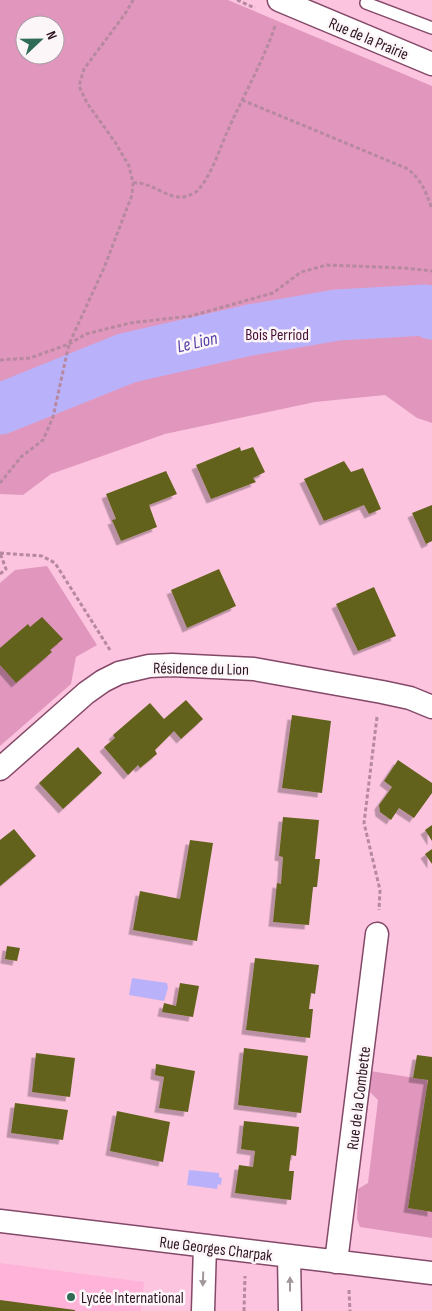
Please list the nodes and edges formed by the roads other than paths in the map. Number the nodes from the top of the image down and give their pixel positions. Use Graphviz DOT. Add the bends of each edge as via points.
graph roads {
  1 [pos="281,1"];
  2 [pos="366,3"];
  3 [pos="432,28"];
  4 [pos="432,64"];
  5 [pos="432,707"];
  6 [pos="0,769"];
  7 [pos="378,934"];
  8 [pos="0,1221"];
  9 [pos="205,1246"];
  10 [pos="289,1256"];
  11 [pos="336,1262"];
  12 [pos="432,1273"];
  13 [pos="203,1311"];
  14 [pos="290,1311"];
  1 -- 4 [label="street, Rue de la Prairie"];
  2 -- 3 [label="lane"];
  5 -- 6 [label="street, Résidence du Lion" via="382,692 254,669 149,666 103,680"];
  7 -- 11 [label="street, Rue de la Combette"];
  8 -- 9 [label="street, Rue Georges Charpak"];
  9 -- 10 [label="street, Rue Georges Charpak"];
  9 -- 13 [label="street, one-way"];
  10 -- 11 [label="street, Rue Georges Charpak"];
  14 -- 10 [label="street, one-way"];
  11 -- 12 [label="street, Rue Georges Charpak"];
}
